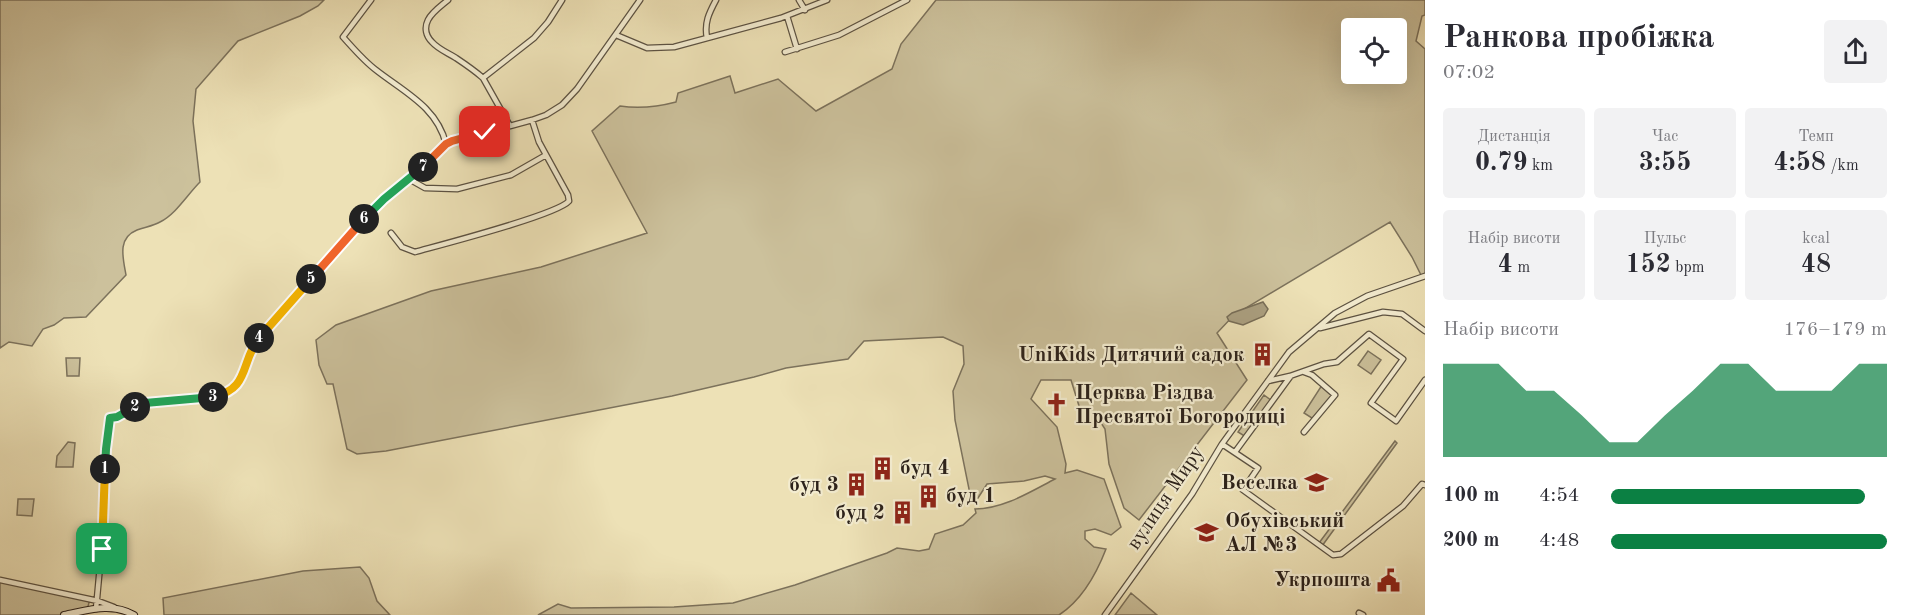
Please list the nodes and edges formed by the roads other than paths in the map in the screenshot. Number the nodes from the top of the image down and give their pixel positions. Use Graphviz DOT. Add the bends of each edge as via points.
graph roads {
  1 [pos="371,0"];
  2 [pos="448,0"];
  3 [pos="562,0"];
  4 [pos="640,0"];
  5 [pos="716,0"];
  6 [pos="799,0"];
  7 [pos="827,0"];
  8 [pos="907,0"];
  9 [pos="805,10"];
  10 [pos="787,16"];
  11 [pos="616,35"];
  12 [pos="707,38"];
  13 [pos="797,49"];
  14 [pos="785,52"];
  15 [pos="483,78"];
  16 [pos="532,120"];
  17 [pos="510,126"];
  18 [pos="446,144"];
  19 [pos="546,155"];
  20 [pos="409,179"];
  21 [pos="391,233"];
  22 [pos="1425,276"];
  23 [pos="1317,328"];
  24 [pos="1425,331"];
  25 [pos="1304,372"];
  26 [pos="1290,376"];
  27 [pos="1425,380"];
  28 [pos="1268,381"];
  29 [pos="1304,432"];
  30 [pos="1222,444"];
  31 [pos="1235,453"];
  32 [pos="1425,485"];
  33 [pos="0,580"];
  34 [pos="98,601"];
  35 [pos="115,607"];
  36 [pos="96,609"];
  37 [pos="64,615"];
  38 [pos="134,615"];
  39 [pos="1105,615"];
  1 -- 18 [label="street" via="343,37 374,68 423,105 439,126"];
  2 -- 15 [label="street" via="427,21 427,35"];
  3 -- 15 [label="street" via="534,38"];
  4 -- 11 [label="street"];
  5 -- 12 [label="street" via="707,18"];
  6 -- 9 [label="street"];
  7 -- 9 [label="street"];
  8 -- 13 [label="street" via="839,35"];
  9 -- 10 [label="street"];
  10 -- 12 [label="street"];
  10 -- 13 [label="street"];
  11 -- 12 [label="street" via="647,48 674,47"];
  11 -- 16 [label="street" via="569,98"];
  13 -- 14 [label="street"];
  15 -- 17 [label="street"];
  16 -- 17 [label="street"];
  16 -- 19 [label="street"];
  17 -- 18 [label="street"];
  18 -- 20 [label="street"];
  19 -- 20 [label="street" via="511,175 456,189 425,188"];
  19 -- 21 [label="street" via="568,195 565,206 415,252 402,247"];
  20 -- 34 [label="street" via="366,217 260,336 233,390 205,399 145,403 110,418"];
  22 -- 23 [label="street, вулиця Миру" via="1367,296"];
  23 -- 24 [label="street" via="1383,312 1402,314"];
  23 -- 28 [label="street, вулиця Миру" via="1289,352"];
  25 -- 26 [label="street"];
  25 -- 27 [label="street" via="1336,362 1369,334 1403,359 1371,403 1396,421"];
  25 -- 29 [label="street" via="1335,395"];
  26 -- 28 [label="street"];
  26 -- 31 [label="street"];
  28 -- 30 [label="street, вулиця Миру"];
  30 -- 31 [label="street"];
  30 -- 39 [label="street, вулиця Миру" via="1192,494"];
  31 -- 32 [label="street" via="1258,468 1243,490 1334,555 1341,554"];
  33 -- 34 [label="street"];
  34 -- 35 [label="street"];
  34 -- 36 [label="street"];
  35 -- 36 [label="main road"];
  35 -- 38 [label="main road"];
  36 -- 37 [label="main road"];
}
